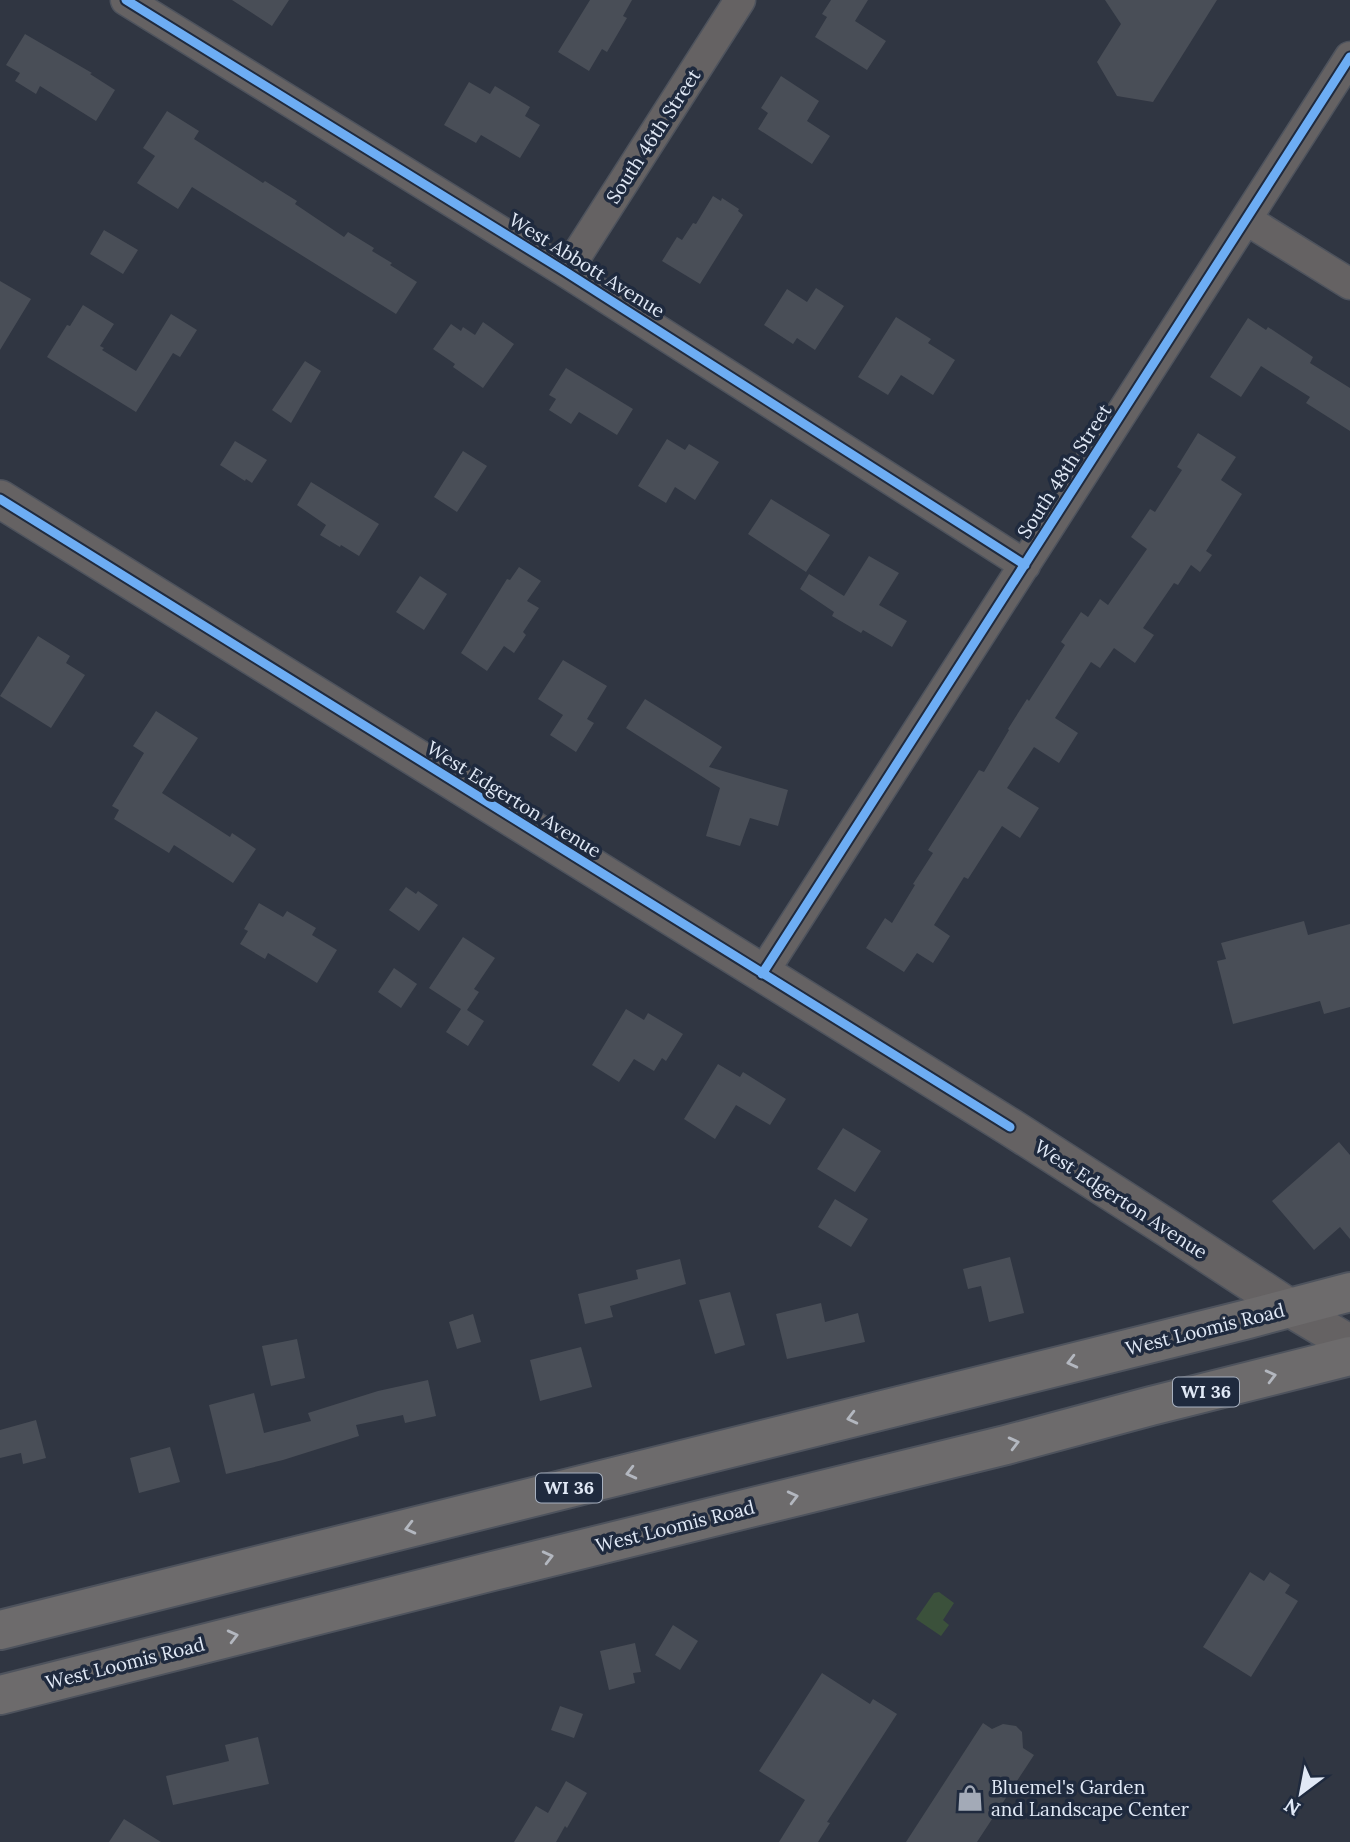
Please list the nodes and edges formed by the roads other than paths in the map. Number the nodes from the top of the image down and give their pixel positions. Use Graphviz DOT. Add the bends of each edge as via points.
graph roads {
  1 [pos="740,0"];
  2 [pos="138,3"];
  3 [pos="1350,57"];
  4 [pos="1247,220"];
  5 [pos="566,272"];
  6 [pos="1350,284"];
  7 [pos="0,499"];
  8 [pos="1025,565"];
  9 [pos="762,974"];
  10 [pos="1350,1292"];
  11 [pos="1290,1308"];
  12 [pos="1350,1344"];
  13 [pos="1139,1346"];
  14 [pos="1350,1356"];
  15 [pos="1151,1406"];
  16 [pos="478,1511"];
  17 [pos="493,1571"];
  18 [pos="0,1630"];
  19 [pos="0,1695"];
  1 -- 5 [label="street, South 46th Street"];
  2 -- 5 [label="street, West Abbott Avenue"];
  3 -- 4 [label="street, South 48th Street"];
  4 -- 6 [label="street"];
  4 -- 8 [label="street, South 48th Street"];
  5 -- 8 [label="street, West Abbott Avenue"];
  7 -- 9 [label="street, West Edgerton Avenue"];
  8 -- 9 [label="street, South 48th Street"];
  9 -- 11 [label="street, West Edgerton Avenue"];
  10 -- 11 [label="main road, West Loomis Road / WI 36"];
  11 -- 12 [label="street, West Edgerton Avenue"];
  11 -- 13 [label="main road, West Loomis Road / WI 36"];
  13 -- 15 [label="main road"];
  13 -- 16 [label="main road, West Loomis Road / WI 36, one-way"];
  15 -- 14 [label="main road, West Loomis Road / WI 36, one-way"];
  17 -- 15 [label="main road, West Loomis Road / WI 36, one-way"];
  16 -- 17 [label="main road"];
  16 -- 18 [label="main road, West Loomis Road / WI 36, one-way"];
  19 -- 17 [label="main road, West Loomis Road / WI 36, one-way"];
}
